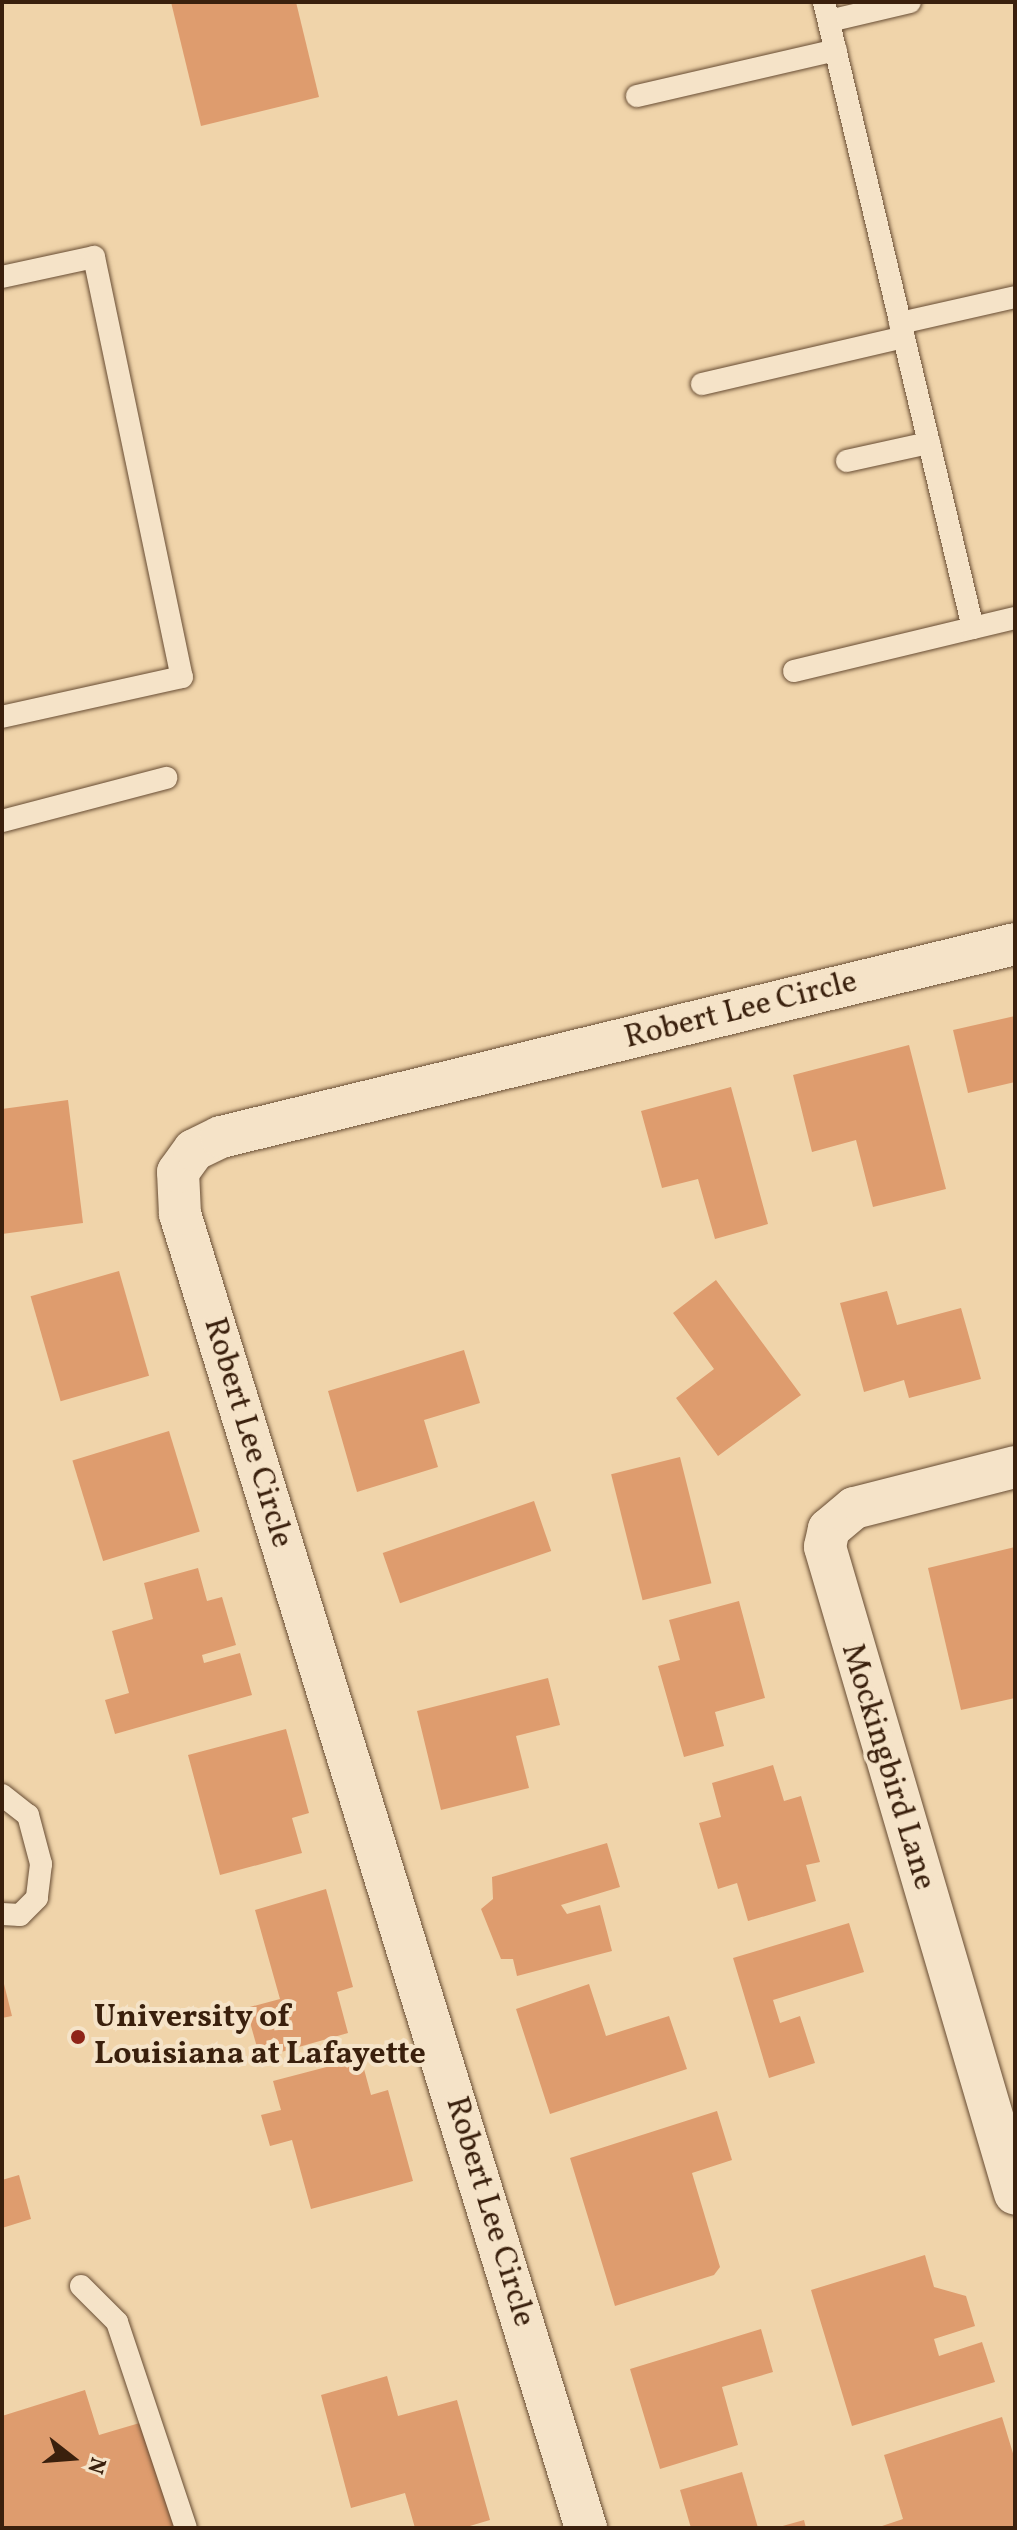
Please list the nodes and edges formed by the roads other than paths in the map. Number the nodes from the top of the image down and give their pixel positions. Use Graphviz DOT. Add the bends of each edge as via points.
graph roads {
  1 [pos="910,2"];
  2 [pos="827,12"];
  3 [pos="836,50"];
  4 [pos="637,96"];
  5 [pos="2,277"];
  6 [pos="1015,297"];
  7 [pos="902,330"];
  8 [pos="702,384"];
  9 [pos="929,443"];
  10 [pos="847,461"];
  11 [pos="1015,618"];
  12 [pos="973,628"];
  13 [pos="794,671"];
  14 [pos="2,717"];
  15 [pos="166,778"];
  16 [pos="2,821"];
  17 [pos="1015,944"];
  18 [pos="1015,1467"];
  19 [pos="2,1795"];
  20 [pos="2,1914"];
  21 [pos="1015,2194"];
  22 [pos="81,2286"];
  23 [pos="186,2528"];
  24 [pos="586,2528"];
  1 -- 2 [label="lane"];
  2 -- 3 [label="lane"];
  3 -- 4 [label="lane"];
  3 -- 7 [label="lane"];
  5 -- 14 [label="lane" via="94,257 182,677"];
  6 -- 7 [label="lane"];
  7 -- 8 [label="lane"];
  7 -- 9 [label="lane"];
  9 -- 10 [label="lane"];
  9 -- 12 [label="lane"];
  11 -- 12 [label="lane"];
  12 -- 13 [label="lane"];
  15 -- 16 [label="lane"];
  17 -- 24 [label="street, Robert Lee Circle" via="221,1137 194,1150 178,1172 180,1214"];
  18 -- 21 [label="street, Mockingbird Lane" via="854,1508 829,1529 825,1547"];
  19 -- 20 [label="lane" via="28,1815 41,1864 37,1898 20,1915"];
  22 -- 23 [label="lane" via="117,2322"];
}
